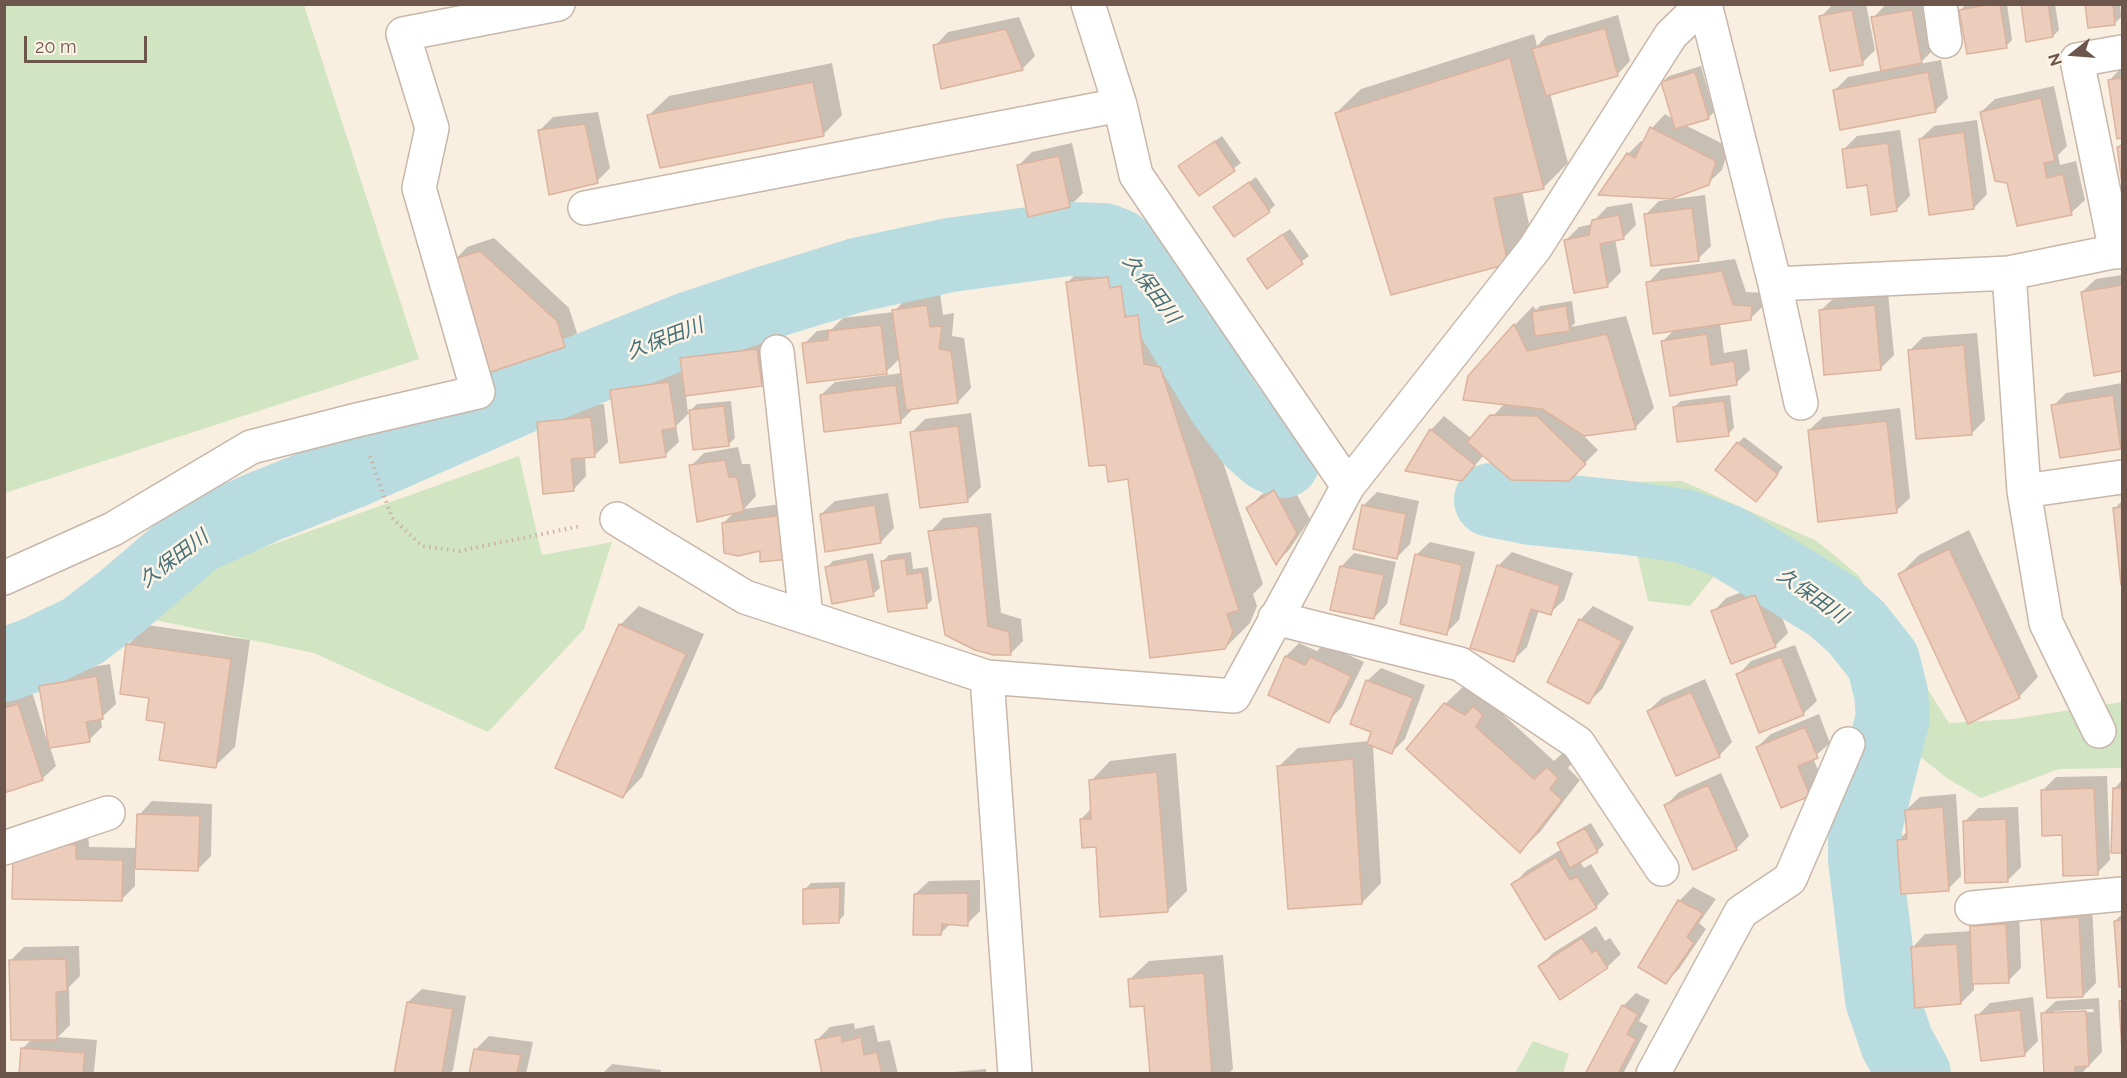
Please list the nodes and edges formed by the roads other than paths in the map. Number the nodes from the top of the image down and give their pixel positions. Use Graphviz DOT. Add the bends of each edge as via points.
graph roads {
  1 [pos="558,4"];
  2 [pos="1088,4"];
  3 [pos="1704,4"];
  4 [pos="1940,4"];
  5 [pos="1945,41"];
  6 [pos="2122,52"];
  7 [pos="1120,105"];
  8 [pos="585,208"];
  9 [pos="2119,251"];
  10 [pos="2009,273"];
  11 [pos="1774,284"];
  12 [pos="777,352"];
  13 [pos="1801,403"];
  14 [pos="2122,477"];
  15 [pos="1348,486"];
  16 [pos="2024,491"];
  17 [pos="617,519"];
  18 [pos="4,578"];
  19 [pos="806,616"];
  20 [pos="1275,618"];
  21 [pos="987,677"];
  22 [pos="2098,731"];
  23 [pos="1848,744"];
  24 [pos="108,813"];
  25 [pos="4,848"];
  26 [pos="1662,869"];
  27 [pos="2122,894"];
  28 [pos="1972,908"];
  29 [pos="1015,1074"];
  30 [pos="1653,1074"];
  1 -- 18 [label="street" via="403,34 432,128 419,188 478,392 251,447 113,528"];
  2 -- 7 [label="street"];
  3 -- 11 [label="street"];
  3 -- 15 [label="street" via="1671,35 1535,248"];
  4 -- 5 [label="street"];
  6 -- 9 [label="street" via="2077,60"];
  7 -- 8 [label="street"];
  7 -- 15 [label="street" via="1136,175"];
  9 -- 10 [label="street"];
  10 -- 11 [label="street"];
  10 -- 16 [label="street"];
  11 -- 13 [label="street"];
  12 -- 19 [label="street"];
  14 -- 16 [label="street"];
  15 -- 20 [label="street"];
  16 -- 22 [label="street" via="2046,623"];
  17 -- 19 [label="street" via="745,597"];
  19 -- 21 [label="street"];
  20 -- 21 [label="street" via="1234,696"];
  20 -- 26 [label="street" via="1460,664 1578,743"];
  21 -- 29 [label="street"];
  23 -- 30 [label="street" via="1790,879 1741,912"];
  24 -- 25 [label="street"];
  27 -- 28 [label="street"];
}
